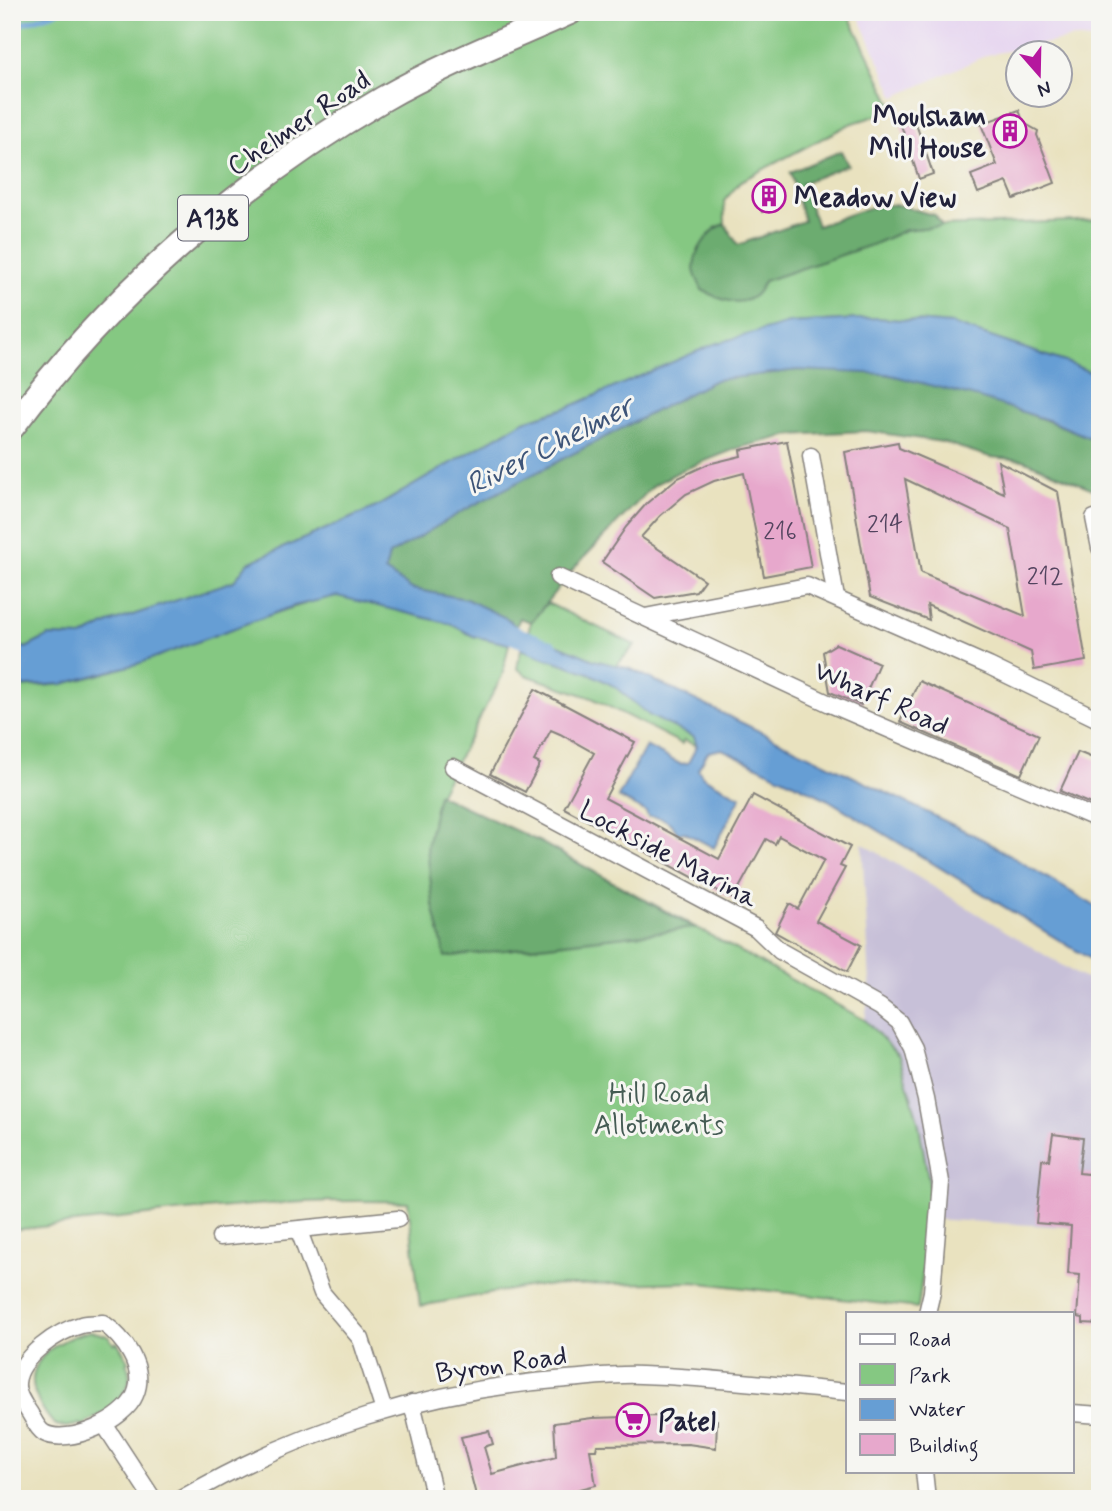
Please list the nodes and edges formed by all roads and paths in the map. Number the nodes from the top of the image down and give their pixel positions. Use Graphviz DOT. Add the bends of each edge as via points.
graph roads {
  1 [pos="570,12"];
  2 [pos="12,427"];
  3 [pos="811,456"];
  4 [pos="1094,518"];
  5 [pos="1100,548"];
  6 [pos="558,578"];
  7 [pos="836,598"];
  8 [pos="645,617"];
  9 [pos="1100,720"];
  10 [pos="453,767"];
  11 [pos="1100,820"];
  12 [pos="398,1219"];
  13 [pos="299,1231"];
  14 [pos="220,1237"];
  15 [pos="927,1312"];
  16 [pos="846,1392"];
  17 [pos="412,1403"];
  18 [pos="384,1411"];
  19 [pos="1074,1413"];
  20 [pos="1100,1415"];
  21 [pos="104,1424"];
  22 [pos="924,1472"];
  23 [pos="153,1499"];
  24 [pos="181,1499"];
  25 [pos="435,1499"];
  26 [pos="927,1499"];
  1 -- 2 [label="main road, Chelmer Road / A138" via="383,99 255,184 156,267 96,327"];
  3 -- 7 [label="street"];
  4 -- 5 [label="street"];
  6 -- 8 [label="street, Wharf Road"];
  7 -- 8 [label="street" via="807,586"];
  7 -- 9 [label="street"];
  8 -- 11 [label="street, Wharf Road" via="830,704"];
  10 -- 15 [label="street, Lockside Marina" via="756,928 780,951 899,1022 913,1048 941,1182"];
  12 -- 13 [label="street"];
  13 -- 14 [label="street"];
  13 -- 18 [label="street" via="322,1293 361,1339"];
  16 -- 17 [label="street, Byron Road" via="618,1376 452,1393"];
  17 -- 18 [label="street, Byron Road"];
  17 -- 25 [label="street"];
  18 -- 24 [label="street, Byron Road" via="245,1463"];
  19 -- 20 [label="street"];
  21 -- 21 [label="street" via="79,1436 57,1438 41,1432 16,1384 32,1354 80,1325 103,1323 116,1332 135,1362 135,1396"];
  21 -- 23 [label="street"];
  22 -- 26 [label="street"];
}
